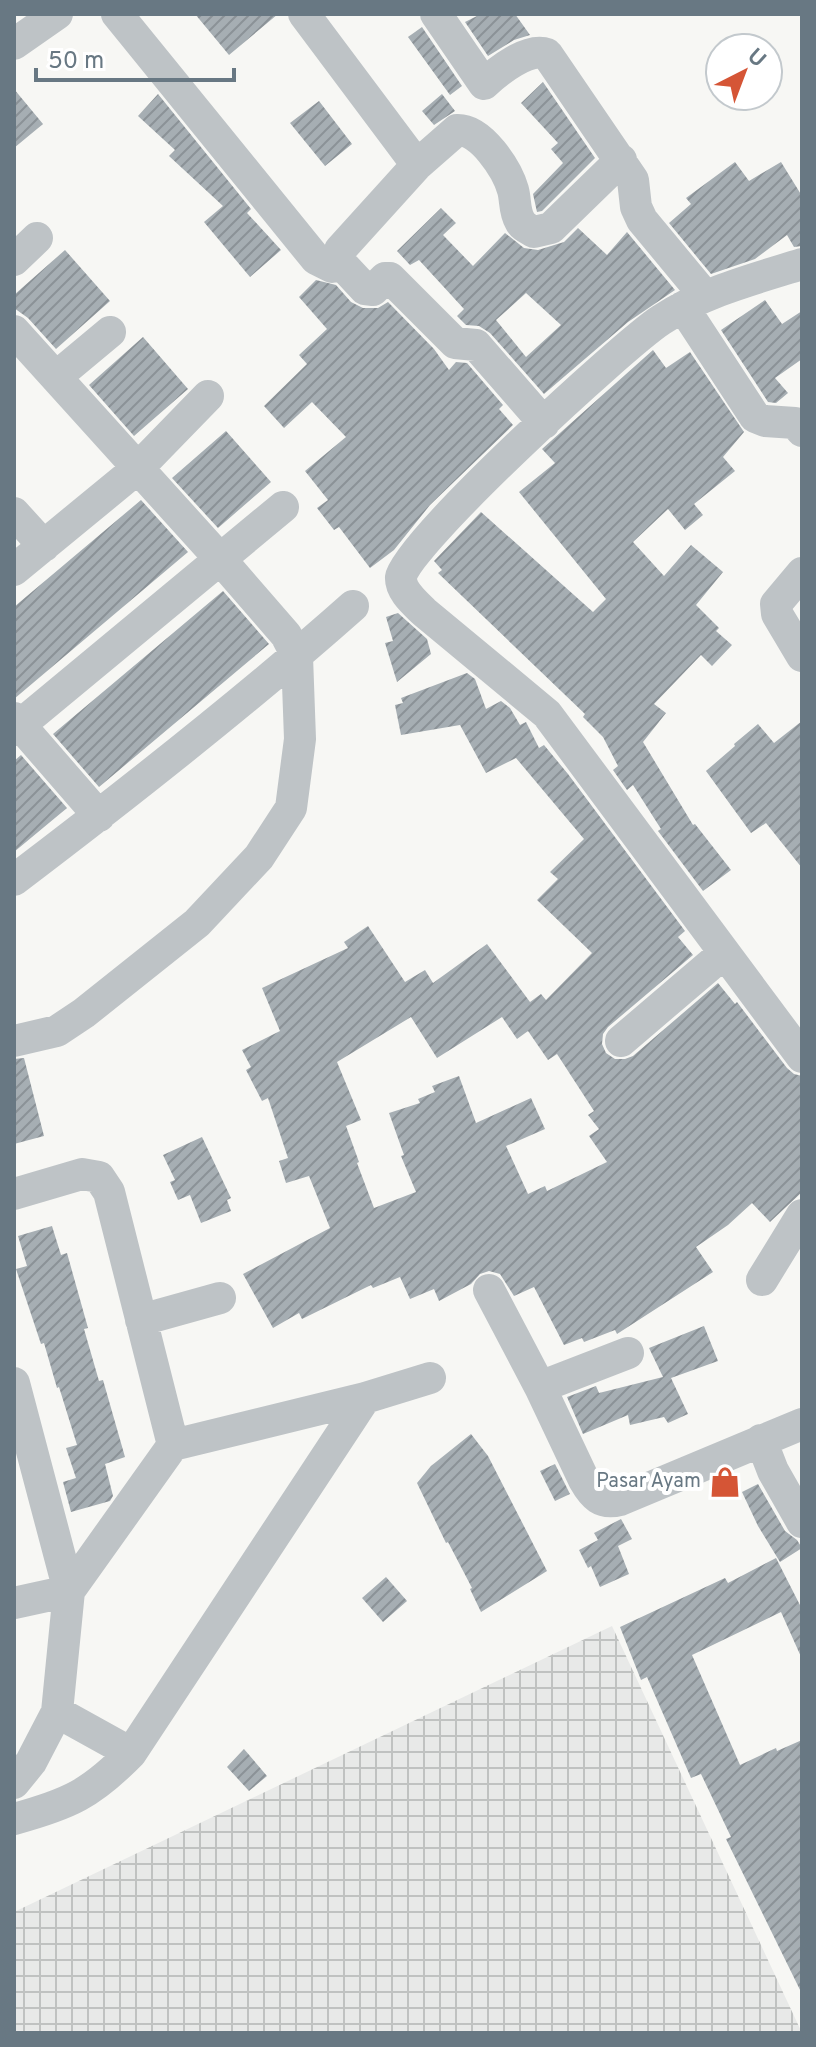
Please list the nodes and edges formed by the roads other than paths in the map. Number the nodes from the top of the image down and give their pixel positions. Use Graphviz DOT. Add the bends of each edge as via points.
graph roads {
  1 [pos="117,14"];
  2 [pos="304,14"];
  3 [pos="436,14"];
  4 [pos="44,18"];
  5 [pos="14,44"];
  6 [pos="484,84"];
  7 [pos="464,130"];
  8 [pos="621,160"];
  9 [pos="417,165"];
  10 [pos="37,238"];
  11 [pos="14,260"];
  12 [pos="341,263"];
  13 [pos="802,264"];
  14 [pos="694,302"];
  15 [pos="14,331"];
  16 [pos="110,332"];
  17 [pos="56,377"];
  18 [pos="208,396"];
  19 [pos="544,423"];
  20 [pos="802,431"];
  21 [pos="138,468"];
  22 [pos="283,507"];
  23 [pos="14,513"];
  24 [pos="44,546"];
  25 [pos="221,560"];
  26 [pos="14,570"];
  27 [pos="802,573"];
  28 [pos="353,606"];
  29 [pos="297,656"];
  30 [pos="802,656"];
  31 [pos="16,725"];
  32 [pos="99,816"];
  33 [pos="14,880"];
  34 [pos="723,954"];
  35 [pos="14,1041"];
  36 [pos="621,1041"];
  37 [pos="802,1057"];
  38 [pos="14,1194"];
  39 [pos="802,1215"];
  40 [pos="762,1280"];
  41 [pos="489,1290"];
  42 [pos="220,1298"];
  43 [pos="141,1320"];
  44 [pos="628,1353"];
  45 [pos="430,1378"];
  46 [pos="14,1383"];
  47 [pos="540,1387"];
  48 [pos="365,1398"];
  49 [pos="802,1424"];
  50 [pos="761,1440"];
  51 [pos="173,1445"];
  52 [pos="802,1522"];
  53 [pos="69,1591"];
  54 [pos="14,1603"];
  55 [pos="57,1712"];
  56 [pos="131,1753"];
  57 [pos="14,1783"];
  58 [pos="14,1819"];
  1 -- 12 [label="street" via="316,259 332,267"];
  2 -- 9 [label="street"];
  3 -- 6 [label="street"];
  4 -- 5 [label="street"];
  6 -- 7 [label="street"];
  6 -- 8 [label="street" via="519,59 534,52 547,54"];
  7 -- 8 [label="street" via="478,136 496,158 513,190 520,223 534,232 551,228"];
  7 -- 9 [label="street" via="457,130"];
  8 -- 14 [label="street" via="633,180 642,220"];
  9 -- 12 [label="street" via="340,250"];
  10 -- 11 [label="street"];
  12 -- 19 [label="street" via="370,291 390,278 455,343 476,345"];
  13 -- 14 [label="street"];
  14 -- 19 [label="street" via="619,352"];
  14 -- 20 [label="street" via="755,417 795,423"];
  15 -- 17 [label="street"];
  16 -- 17 [label="street"];
  17 -- 21 [label="street"];
  18 -- 21 [label="street"];
  19 -- 34 [label="street" via="446,518 406,566 403,588 424,612 547,714"];
  21 -- 24 [label="street"];
  21 -- 25 [label="street"];
  22 -- 25 [label="street"];
  23 -- 24 [label="street"];
  24 -- 26 [label="street"];
  25 -- 29 [label="street" via="286,635"];
  25 -- 31 [label="street"];
  27 -- 30 [label="street" via="776,604"];
  28 -- 29 [label="street"];
  29 -- 32 [label="street"];
  29 -- 35 [label="street" via="300,739 292,803 259,857 197,923 84,1013 57,1031"];
  31 -- 32 [label="street"];
  32 -- 33 [label="street"];
  34 -- 36 [label="street"];
  34 -- 37 [label="street"];
  38 -- 43 [label="street" via="82,1174 99,1177 109,1192"];
  39 -- 40 [label="street"];
  41 -- 47 [label="street"];
  42 -- 43 [label="street"];
  43 -- 51 [label="street"];
  44 -- 47 [label="street"];
  45 -- 48 [label="street"];
  46 -- 53 [label="street"];
  47 -- 50 [label="street" via="591,1493 610,1503"];
  48 -- 51 [label="street"];
  48 -- 56 [label="street"];
  49 -- 50 [label="street"];
  50 -- 52 [label="street"];
  51 -- 53 [label="street"];
  53 -- 54 [label="street"];
  53 -- 55 [label="street"];
  55 -- 56 [label="street"];
  55 -- 57 [label="street"];
  56 -- 58 [label="street" via="79,1798"];
}
